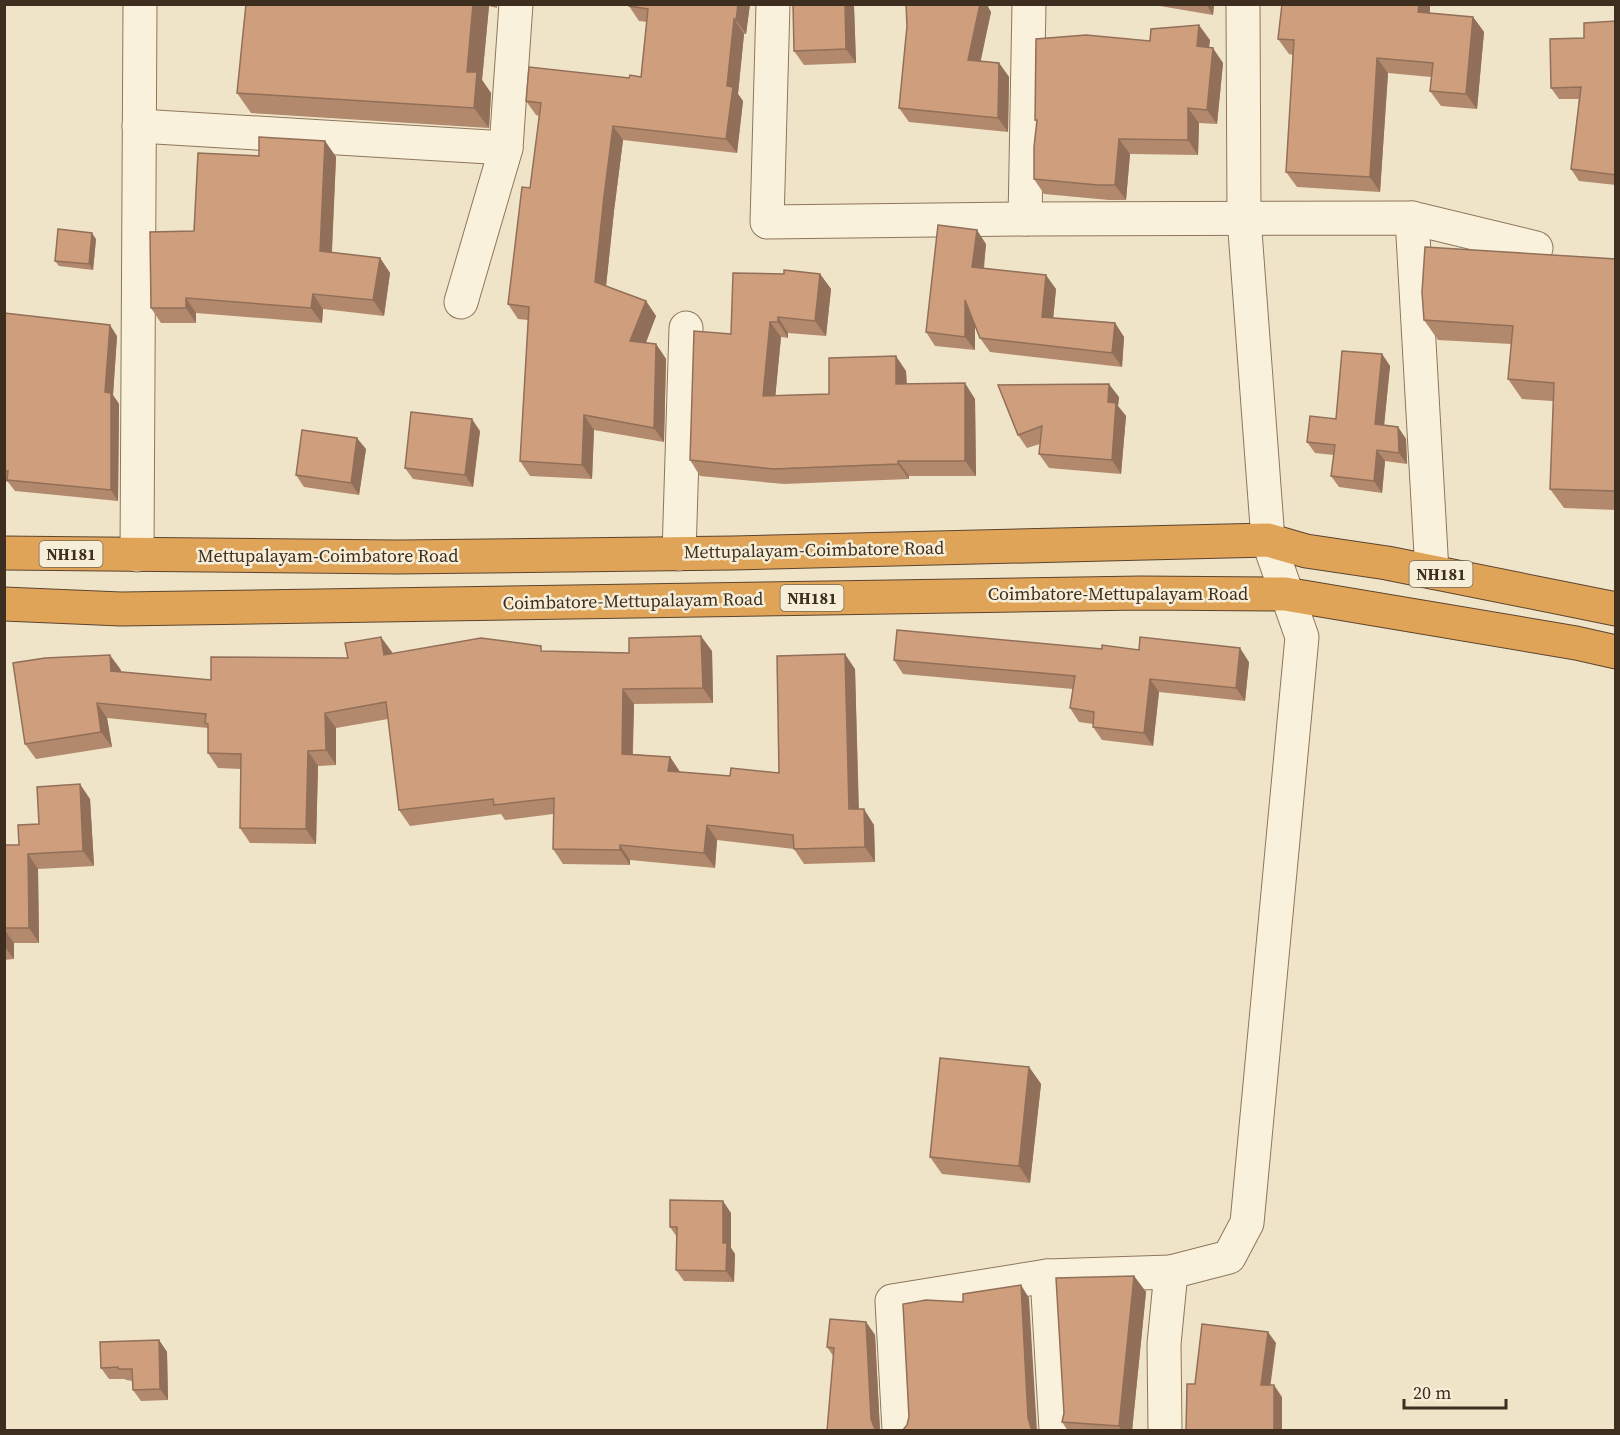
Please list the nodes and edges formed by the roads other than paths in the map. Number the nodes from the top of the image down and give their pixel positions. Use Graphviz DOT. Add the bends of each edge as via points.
graph roads {
  1 [pos="140,4"];
  2 [pos="516,4"];
  3 [pos="773,4"];
  4 [pos="1029,4"];
  5 [pos="1243,4"];
  6 [pos="139,126"];
  7 [pos="506,147"];
  8 [pos="1244,218"];
  9 [pos="1412,218"];
  10 [pos="1025,219"];
  11 [pos="1536,248"];
  12 [pos="462,302"];
  13 [pos="686,328"];
  14 [pos="1268,540"];
  15 [pos="4,553"];
  16 [pos="679,554"];
  17 [pos="137,555"];
  18 [pos="1432,572"];
  19 [pos="1286,594"];
  20 [pos="4,604"];
  21 [pos="1616,609"];
  22 [pos="1616,652"];
  23 [pos="1171,1272"];
  24 [pos="1047,1276"];
  25 [pos="899,1431"];
  26 [pos="1056,1431"];
  27 [pos="1165,1431"];
  1 -- 6 [label="street"];
  2 -- 7 [label="street"];
  3 -- 10 [label="street" via="767,222"];
  4 -- 10 [label="street"];
  5 -- 8 [label="street"];
  6 -- 7 [label="street"];
  6 -- 17 [label="street"];
  7 -- 12 [label="street"];
  8 -- 9 [label="street"];
  8 -- 10 [label="street"];
  8 -- 14 [label="street"];
  9 -- 11 [label="street"];
  9 -- 18 [label="street"];
  13 -- 16 [label="street"];
  14 -- 16 [label="highway, Mettupalayam-Coimbatore Road / NH181"];
  14 -- 18 [label="highway, Mettupalayam-Coimbatore Road / NH181" via="1306,551"];
  14 -- 19 [label="street"];
  15 -- 17 [label="highway, Mettupalayam-Coimbatore Road / NH181"];
  16 -- 17 [label="highway, Mettupalayam-Coimbatore Road / NH181"];
  18 -- 21 [label="highway, Mettupalayam-Coimbatore Road / NH181"];
  19 -- 20 [label="highway, Coimbatore-Mettupalayam Road / NH181" via="1118,593 121,609"];
  19 -- 22 [label="highway, Coimbatore-Mettupalayam Road / NH181"];
  19 -- 23 [label="street" via="1302,637 1247,1223 1229,1257"];
  23 -- 24 [label="street"];
  23 -- 27 [label="street" via="1164,1344"];
  24 -- 25 [label="street" via="892,1301"];
  24 -- 26 [label="street"];
}
